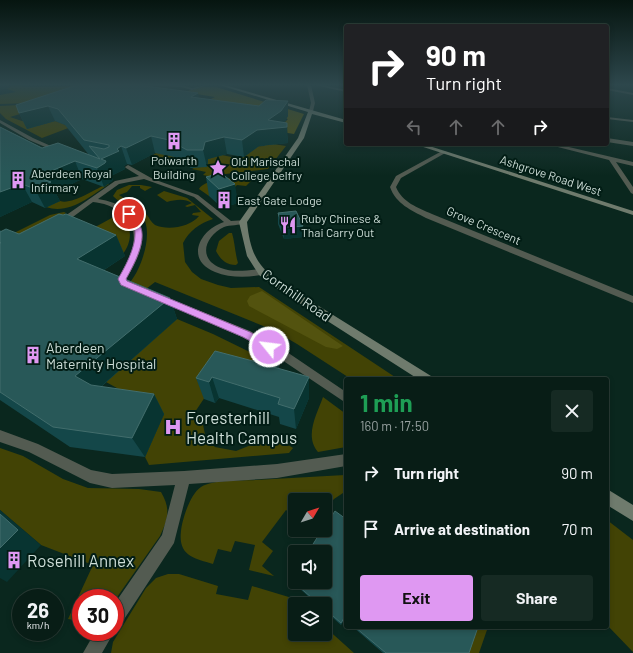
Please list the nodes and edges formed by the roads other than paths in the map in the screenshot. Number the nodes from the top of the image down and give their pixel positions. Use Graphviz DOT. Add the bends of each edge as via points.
graph roads {
  1 [pos="309,115"];
  2 [pos="325,115"];
  3 [pos="609,118"];
  4 [pos="0,121"];
  5 [pos="344,121"];
  6 [pos="633,121"];
  7 [pos="609,140"];
  8 [pos="633,144"];
  9 [pos="424,146"];
  10 [pos="558,146"];
  11 [pos="569,146"];
  12 [pos="566,148"];
  13 [pos="444,152"];
  14 [pos="67,154"];
  15 [pos="612,160"];
  16 [pos="633,164"];
  17 [pos="128,167"];
  18 [pos="142,175"];
  19 [pos="633,192"];
  20 [pos="93,200"];
  21 [pos="633,213"];
  22 [pos="243,222"];
  23 [pos="229,223"];
  24 [pos="52,228"];
  25 [pos="261,272"];
  26 [pos="138,289"];
  27 [pos="152,295"];
  28 [pos="633,300"];
  29 [pos="424,377"];
  30 [pos="344,397"];
  31 [pos="0,436"];
  32 [pos="344,460"];
  33 [pos="184,478"];
  34 [pos="609,497"];
  35 [pos="633,514"];
  36 [pos="124,605"];
  37 [pos="99,641"];
  38 [pos="92,653"];
  1 -- 22 [label="street" via="301,138"];
  2 -- 5 [label="street"];
  3 -- 6 [label="street"];
  4 -- 14 [label="street" via="36,141"];
  7 -- 8 [label="street"];
  9 -- 13 [label="street, Ashgrove Road West"];
  10 -- 12 [label="street"];
  11 -- 12 [label="street"];
  12 -- 15 [label="street"];
  13 -- 21 [label="street, Ashgrove Road West"];
  13 -- 28 [label="street, Grove Crescent" via="398,177 393,187 395,194 404,203 429,216"];
  15 -- 16 [label="street"];
  15 -- 19 [label="street"];
  17 -- 18 [label="street"];
  18 -- 20 [label="street" via="117,182"];
  18 -- 23 [label="street" via="196,196"];
  20 -- 24 [label="street"];
  20 -- 26 [label="street" via="113,204 129,214 138,228 138,240 131,263 122,279 124,283"];
  22 -- 23 [label="street"];
  22 -- 25 [label="street, Cornhill Road" via="249,250"];
  23 -- 25 [label="street" via="213,231 202,242 201,256 205,263 221,273 239,275"];
  25 -- 29 [label="street, Cornhill Road" via="282,288"];
  27 -- 30 [label="street" via="246,334 280,353"];
  31 -- 33 [label="street" via="33,448 90,476 112,481"];
  32 -- 33 [label="street" via="277,471"];
  33 -- 36 [label="street" via="169,538"];
  34 -- 35 [label="street"];
  37 -- 38 [label="street"];
}
